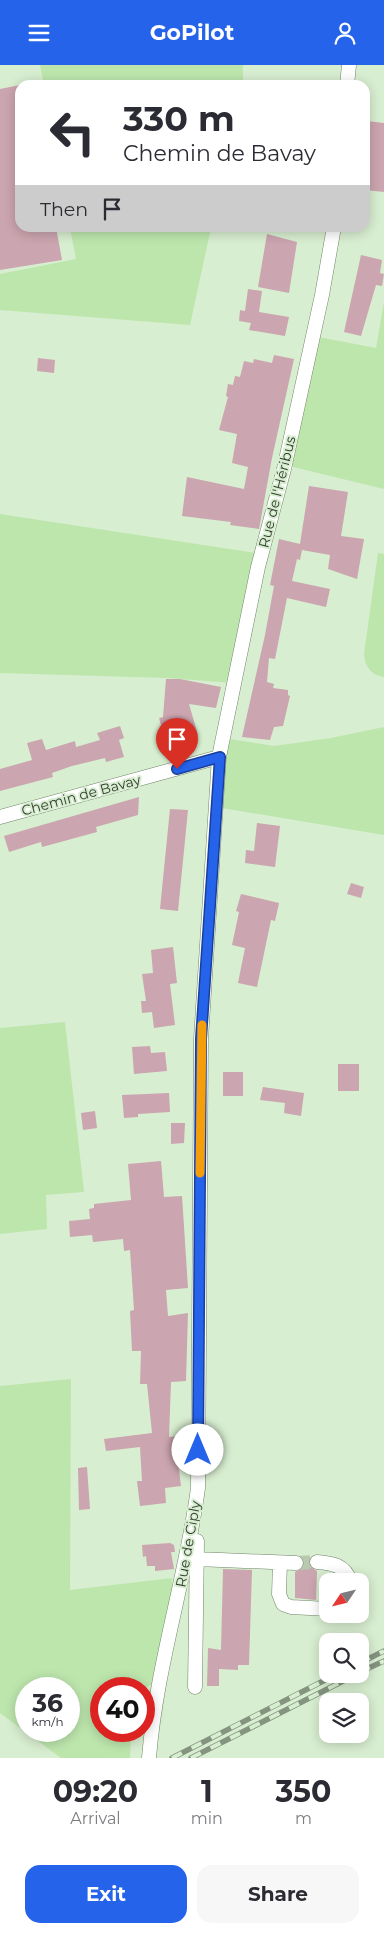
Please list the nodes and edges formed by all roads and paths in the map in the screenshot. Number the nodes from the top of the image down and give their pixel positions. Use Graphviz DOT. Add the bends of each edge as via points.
graph roads {
  1 [pos="348,65"];
  2 [pos="347,80"];
  3 [pos="333,232"];
  4 [pos="220,757"];
  5 [pos="0,817"];
  6 [pos="198,1488"];
  7 [pos="197,1559"];
  8 [pos="317,1562"];
  9 [pos="280,1563"];
  10 [pos="296,1563"];
  11 [pos="345,1573"];
  12 [pos="319,1609"];
  13 [pos="194,1687"];
  14 [pos="149,1758"];
  1 -- 2 [label="street"];
  3 -- 4 [label="street, Rue de l'Héribus" via="284,469 258,567"];
  4 -- 5 [label="street, Chemin de Bavay"];
  4 -- 6 [label="street, Rue de Ciply" via="201,1039"];
  6 -- 7 [label="street"];
  6 -- 14 [label="street, Rue de Ciply" via="191,1540 156,1698"];
  7 -- 9 [label="street"];
  7 -- 13 [label="street"];
  8 -- 11 [label="street" via="335,1564"];
  9 -- 10 [label="street"];
  9 -- 12 [label="street" via="279,1594 284,1605"];
}
